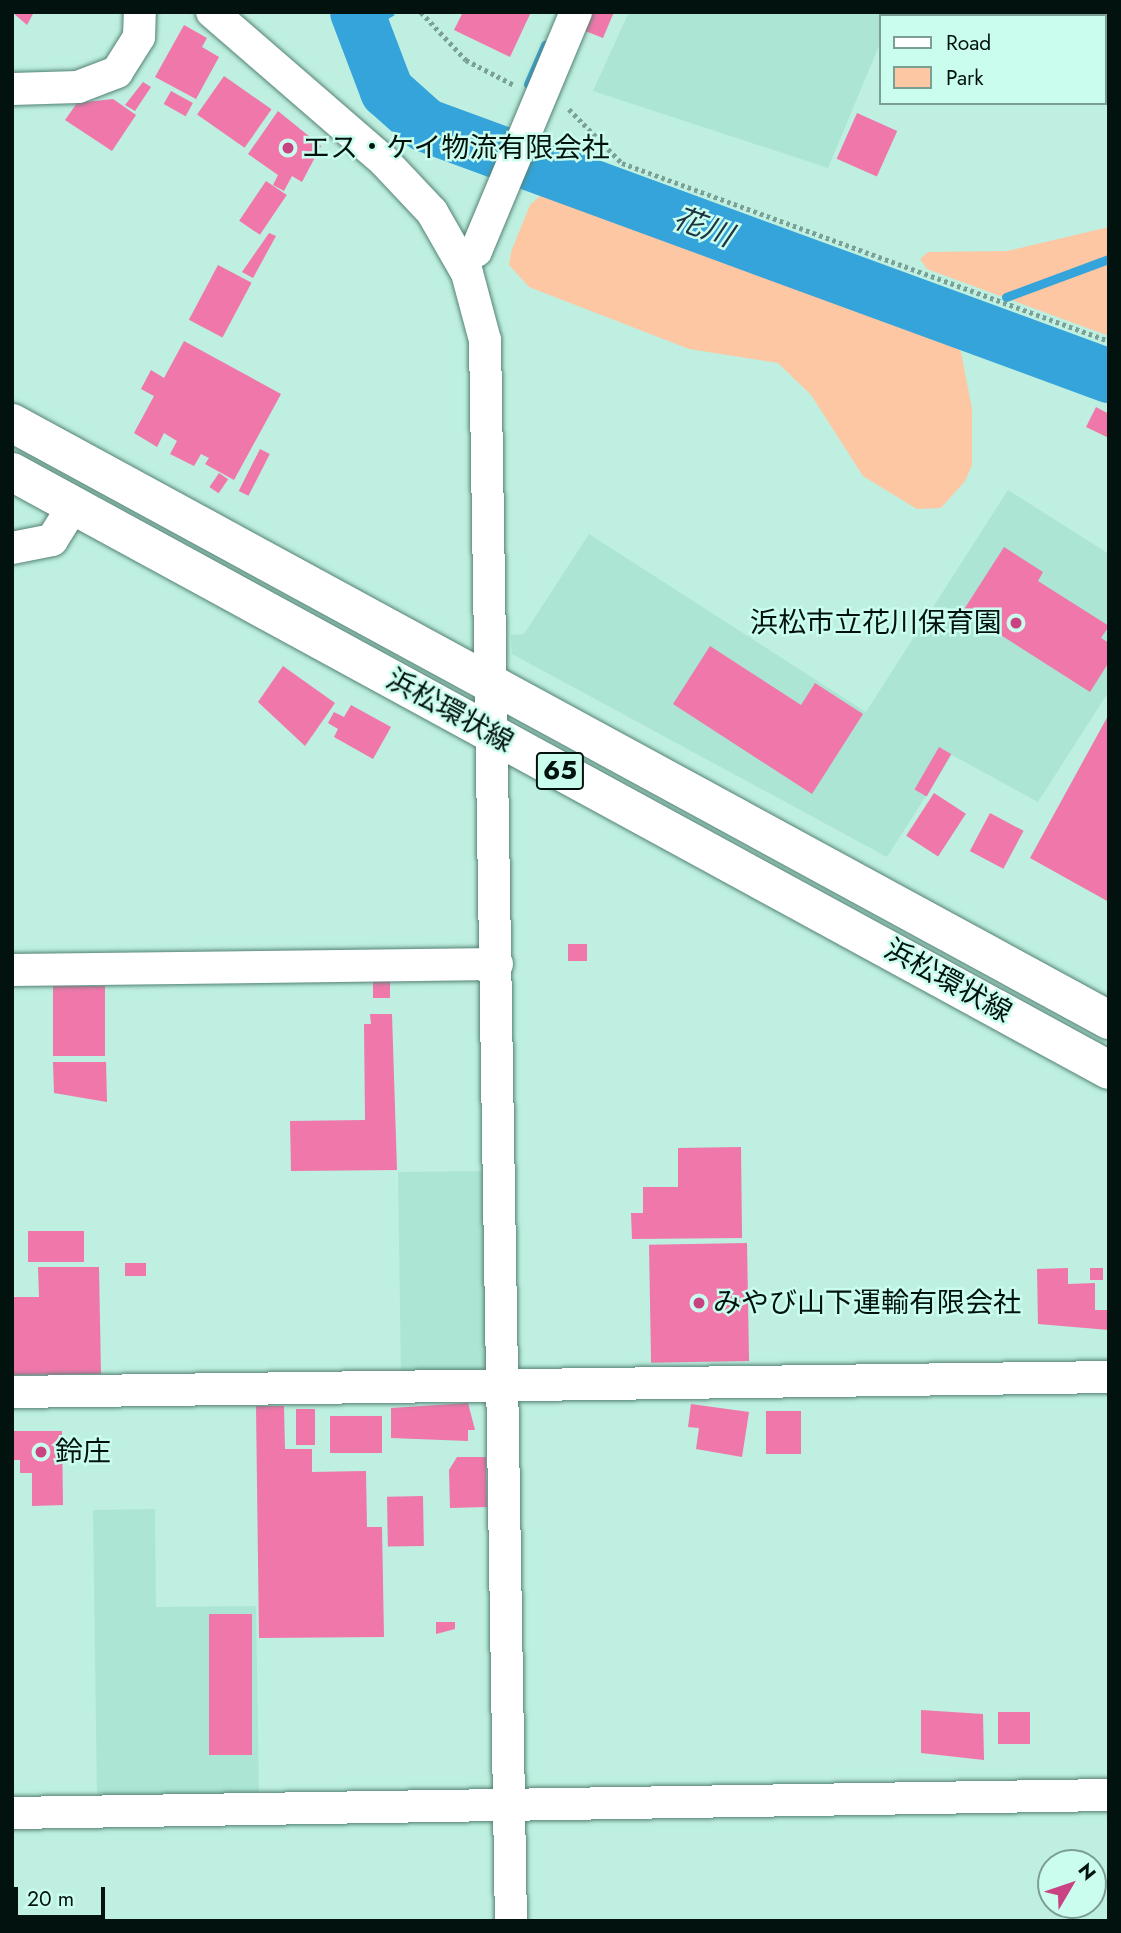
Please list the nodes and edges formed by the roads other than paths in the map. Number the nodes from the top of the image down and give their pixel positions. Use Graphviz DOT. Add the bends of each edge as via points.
graph roads {
  1 [pos="140,12"];
  2 [pos="212,12"];
  3 [pos="576,12"];
  4 [pos="12,89"];
  5 [pos="460,259"];
  6 [pos="12,423"];
  7 [pos="12,472"];
  8 [pos="74,505"];
  9 [pos="12,548"];
  10 [pos="493,686"];
  11 [pos="494,736"];
  12 [pos="497,964"];
  13 [pos="12,970"];
  14 [pos="1109,1020"];
  15 [pos="1109,1070"];
  16 [pos="1109,1377"];
  17 [pos="504,1385"];
  18 [pos="12,1392"];
  19 [pos="1109,1795"];
  20 [pos="509,1806"];
  21 [pos="12,1813"];
  22 [pos="511,1921"];
  1 -- 4 [label="street" via="139,37 117,72 78,87"];
  2 -- 5 [label="street" via="409,185"];
  3 -- 5 [label="street" via="548,101 505,181 476,251"];
  5 -- 10 [label="street" via="478,306 489,375"];
  6 -- 10 [label="main road, 浜松環状線 / 65"];
  7 -- 8 [label="main road, 浜松環状線 / 65"];
  8 -- 9 [label="street" via="52,540"];
  8 -- 11 [label="main road, 浜松環状線 / 65"];
  10 -- 11 [label="street"];
  10 -- 14 [label="main road, 浜松環状線 / 65"];
  11 -- 12 [label="street"];
  11 -- 15 [label="main road, 浜松環状線 / 65"];
  12 -- 13 [label="street"];
  12 -- 17 [label="street"];
  16 -- 17 [label="street"];
  17 -- 18 [label="street"];
  17 -- 20 [label="street"];
  19 -- 20 [label="street"];
  20 -- 21 [label="street"];
  20 -- 22 [label="street"];
}
